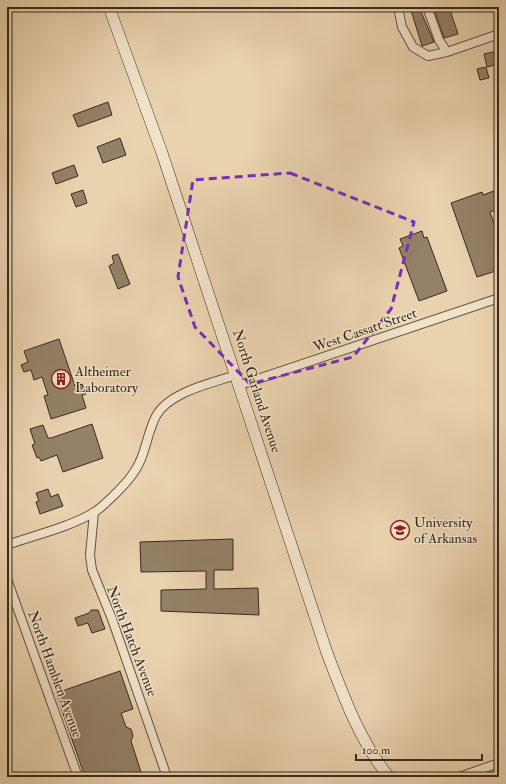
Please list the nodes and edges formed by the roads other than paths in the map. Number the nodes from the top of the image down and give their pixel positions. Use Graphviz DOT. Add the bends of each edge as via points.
graph roads {
  1 [pos="109,7"];
  2 [pos="398,7"];
  3 [pos="427,7"];
  4 [pos="499,34"];
  5 [pos="447,52"];
  6 [pos="499,298"];
  7 [pos="238,380"];
  8 [pos="94,512"];
  9 [pos="7,545"];
  10 [pos="7,579"];
  11 [pos="499,763"];
  12 [pos="78,777"];
  13 [pos="167,777"];
  14 [pos="389,777"];
  15 [pos="459,777"];
  1 -- 7 [label="main road, North Garland Avenue" via="162,153"];
  2 -- 5 [label="street" via="402,27 413,47 428,56"];
  3 -- 5 [label="street" via="439,40"];
  4 -- 5 [label="street"];
  6 -- 7 [label="street, West Cassatt Street"];
  7 -- 8 [label="street, West Cassatt Street" via="196,388 166,405 156,416 145,450 133,475"];
  7 -- 14 [label="main road, North Garland Avenue" via="348,711 361,736"];
  8 -- 9 [label="street, West Cassatt Street" via="77,521"];
  8 -- 13 [label="street, North Hatch Avenue" via="90,555 92,570"];
  10 -- 12 [label="street, North Hamblen Avenue"];
  11 -- 15 [label="street"];
}
